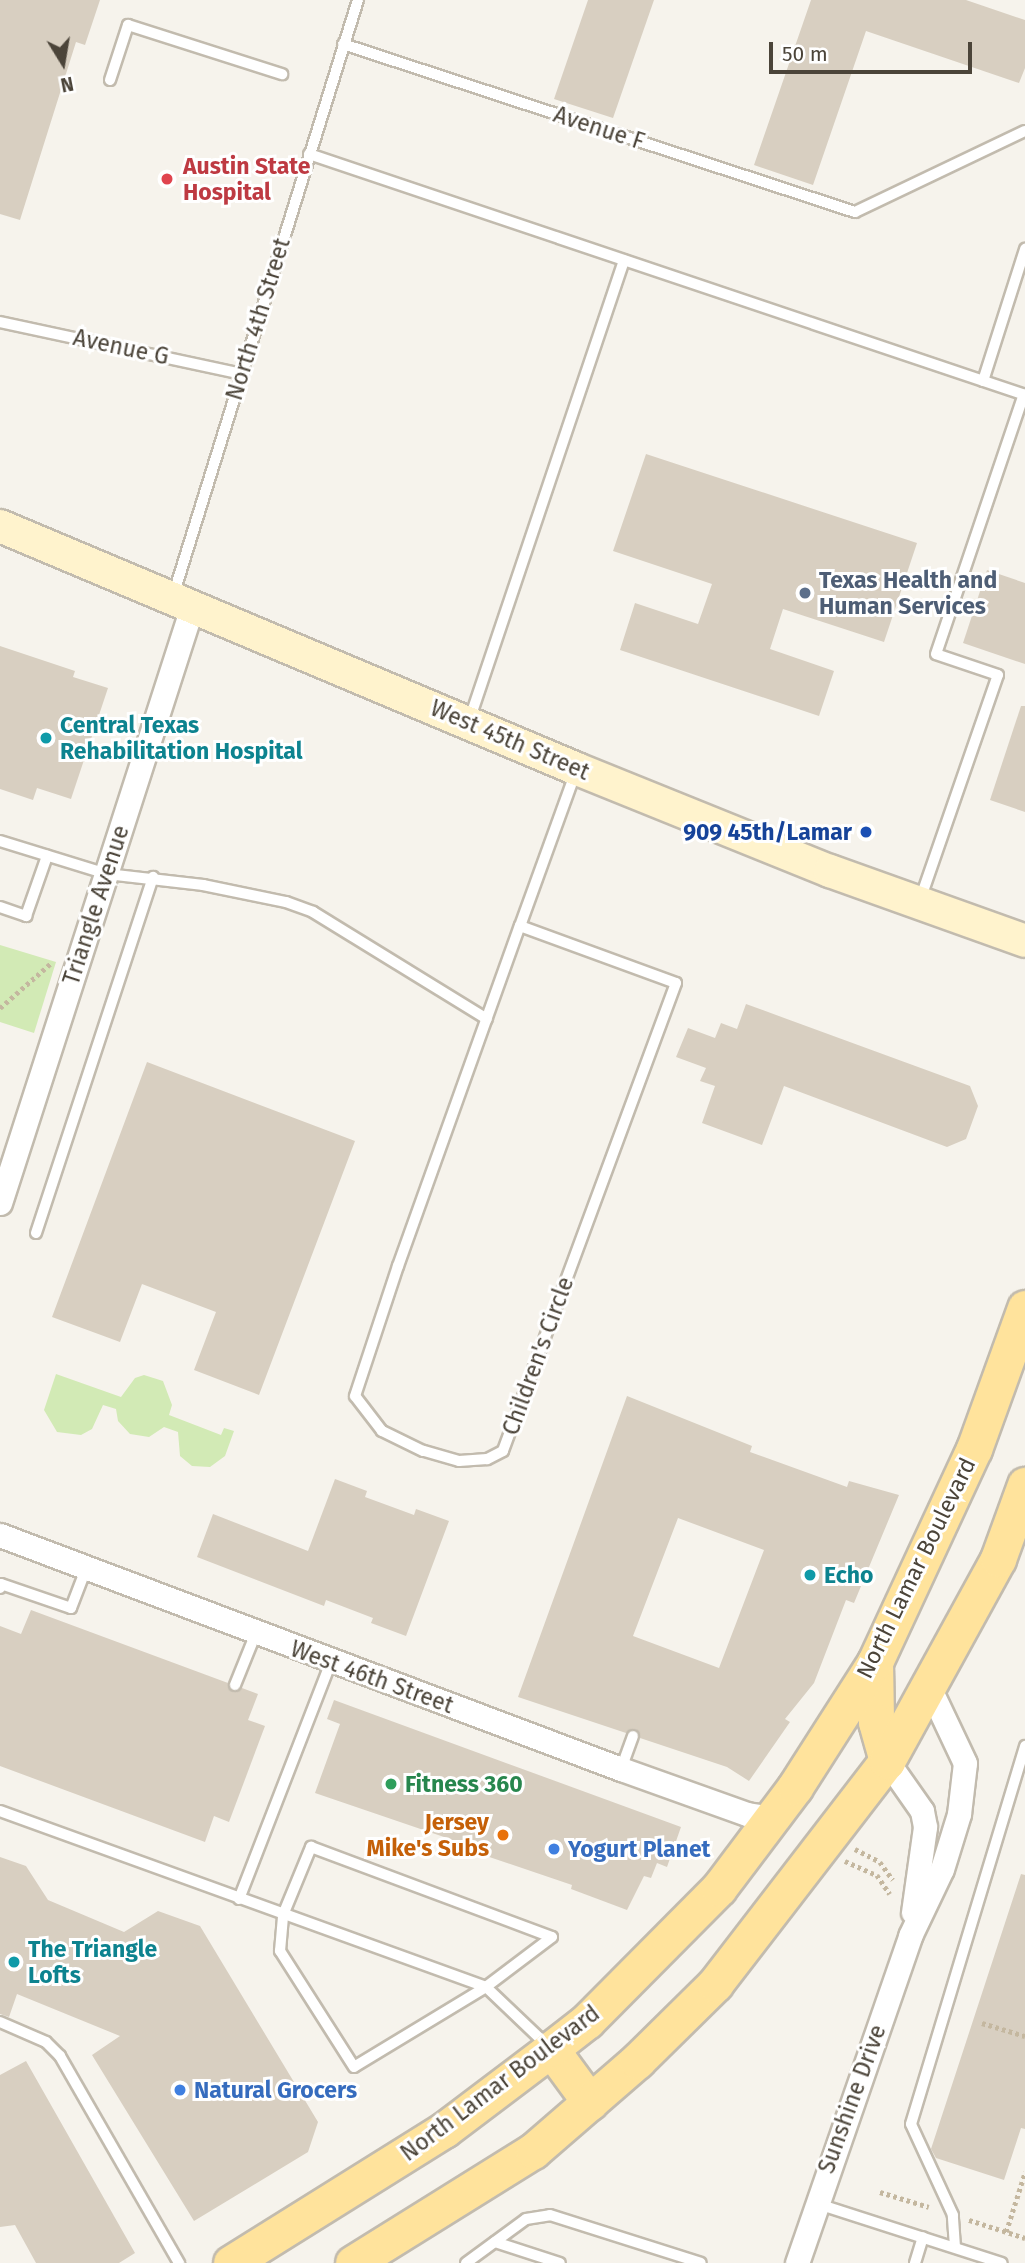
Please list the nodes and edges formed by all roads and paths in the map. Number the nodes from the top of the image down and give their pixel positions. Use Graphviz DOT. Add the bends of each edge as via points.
graph roads {
  1 [pos="358,0"];
  2 [pos="343,44"];
  3 [pos="282,74"];
  4 [pos="110,80"];
  5 [pos="1025,131"];
  6 [pos="309,154"];
  7 [pos="1025,249"];
  8 [pos="624,260"];
  9 [pos="0,322"];
  10 [pos="242,374"];
  11 [pos="983,380"];
  12 [pos="1024,395"];
  13 [pos="0,526"];
  14 [pos="182,602"];
  15 [pos="468,723"];
  16 [pos="577,769"];
  17 [pos="0,841"];
  18 [pos="47,856"];
  19 [pos="107,874"];
  20 [pos="152,877"];
  21 [pos="919,904"];
  22 [pos="0,907"];
  23 [pos="520,926"];
  24 [pos="1025,940"];
  25 [pos="51,962"];
  26 [pos="0,1008"];
  27 [pos="487,1019"];
  28 [pos="0,1203"];
  29 [pos="36,1233"];
  30 [pos="1025,1308"];
  31 [pos="1025,1485"];
  32 [pos="0,1535"];
  33 [pos="86,1569"];
  34 [pos="0,1588"];
  35 [pos="256,1633"];
  36 [pos="331,1662"];
  37 [pos="875,1662"];
  38 [pos="235,1685"];
  39 [pos="930,1689"];
  40 [pos="633,1736"];
  41 [pos="1025,1746"];
  42 [pos="887,1761"];
  43 [pos="621,1769"];
  44 [pos="0,1811"];
  45 [pos="760,1821"];
  46 [pos="844,1845"];
  47 [pos="834,1857"];
  48 [pos="898,1888"];
  49 [pos="239,1899"];
  50 [pos="283,1915"];
  51 [pos="910,1936"];
  52 [pos="486,1987"];
  53 [pos="0,2022"];
  54 [pos="982,2023"];
  55 [pos="1025,2036"];
  56 [pos="551,2049"];
  57 [pos="590,2102"];
  58 [pos="1025,2172"];
  59 [pos="880,2192"];
  60 [pos="815,2203"];
  61 [pos="934,2209"];
  62 [pos="968,2219"];
  63 [pos="1006,2232"];
  64 [pos="923,2237"];
  65 [pos="1025,2238"];
  66 [pos="495,2242"];
  67 [pos="955,2247"];
  68 [pos="179,2263"];
  69 [pos="231,2263"];
  70 [pos="353,2263"];
  71 [pos="466,2263"];
  72 [pos="560,2263"];
  73 [pos="701,2263"];
  74 [pos="797,2263"];
  75 [pos="915,2263"];
  76 [pos="1002,2263"];
  1 -- 2 [label="lane, North 4th Street"];
  2 -- 5 [label="lane, Avenue F" via="855,212"];
  2 -- 6 [label="lane, North 4th Street"];
  3 -- 4 [label="lane" via="128,25"];
  6 -- 8 [label="lane"];
  6 -- 10 [label="lane, North 4th Street"];
  7 -- 11 [label="lane"];
  8 -- 11 [label="lane"];
  8 -- 15 [label="lane"];
  9 -- 10 [label="lane, Avenue G"];
  10 -- 14 [label="lane, North 4th Street"];
  11 -- 12 [label="lane"];
  12 -- 21 [label="lane" via="936,654 998,674"];
  13 -- 14 [label="main road, West 45th Street"];
  14 -- 15 [label="main road, West 45th Street"];
  14 -- 19 [label="street, Triangle Avenue"];
  15 -- 16 [label="main road, West 45th Street"];
  16 -- 21 [label="main road, West 45th Street"];
  16 -- 23 [label="lane, Children's Circle"];
  17 -- 18 [label="lane"];
  18 -- 19 [label="lane"];
  18 -- 22 [label="lane" via="26,916"];
  19 -- 20 [label="lane"];
  19 -- 28 [label="street, Triangle Avenue"];
  20 -- 27 [label="lane" via="256,894 313,912"];
  20 -- 29 [label="lane"];
  21 -- 24 [label="main road, West 45th Street"];
  23 -- 27 [label="lane, Children's Circle"];
  23 -- 27 [label="lane, Children's Circle" via="676,983 503,1451 459,1461 423,1451 382,1431 355,1396"];
  25 -- 26 [label="path"];
  30 -- 37 [label="main road, North Lamar Boulevard" via="974,1450"];
  31 -- 39 [label="main road" via="998,1559"];
  32 -- 33 [label="street, West 46th Street"];
  33 -- 34 [label="lane" via="71,1608 1,1584"];
  33 -- 35 [label="street, West 46th Street"];
  35 -- 36 [label="street, West 46th Street"];
  35 -- 38 [label="lane"];
  36 -- 43 [label="street, West 46th Street"];
  36 -- 49 [label="lane"];
  37 -- 42 [label="main road" via="876,1722"];
  37 -- 45 [label="main road, North Lamar Boulevard"];
  39 -- 42 [label="main road"];
  39 -- 51 [label="street, Sunshine Drive" via="960,1745 966,1781 942,1869"];
  40 -- 43 [label="lane"];
  41 -- 67 [label="lane" via="911,2124 953,2215"];
  42 -- 51 [label="street, Sunshine Drive" via="922,1811 925,1827"];
  42 -- 57 [label="main road" via="715,1984"];
  43 -- 45 [label="street, West 46th Street"];
  44 -- 49 [label="lane"];
  45 -- 56 [label="main road, North Lamar Boulevard" via="719,1888 587,2021"];
  46 -- 48 [label="path" via="880,1862"];
  47 -- 51 [label="path" via="882,1879"];
  49 -- 50 [label="lane"];
  50 -- 52 [label="lane"];
  50 -- 52 [label="lane" via="280,1951 354,2067"];
  50 -- 52 [label="lane" via="311,1847 552,1937"];
  51 -- 60 [label="street, Sunshine Drive"];
  52 -- 56 [label="lane"];
  53 -- 68 [label="lane" via="46,2042 60,2056"];
  54 -- 55 [label="path"];
  56 -- 57 [label="main road"];
  56 -- 69 [label="main road, North Lamar Boulevard" via="444,2130"];
  57 -- 70 [label="main road" via="533,2151 386,2250"];
  58 -- 63 [label="path"];
  59 -- 61 [label="path"];
  60 -- 64 [label="lane"];
  60 -- 74 [label="street, Sunshine Drive"];
  62 -- 63 [label="path"];
  63 -- 65 [label="path"];
  64 -- 67 [label="lane"];
  64 -- 75 [label="lane"];
  66 -- 71 [label="lane"];
  66 -- 72 [label="lane"];
  66 -- 73 [label="lane" via="526,2220 550,2215"];
  67 -- 76 [label="lane"];
}
